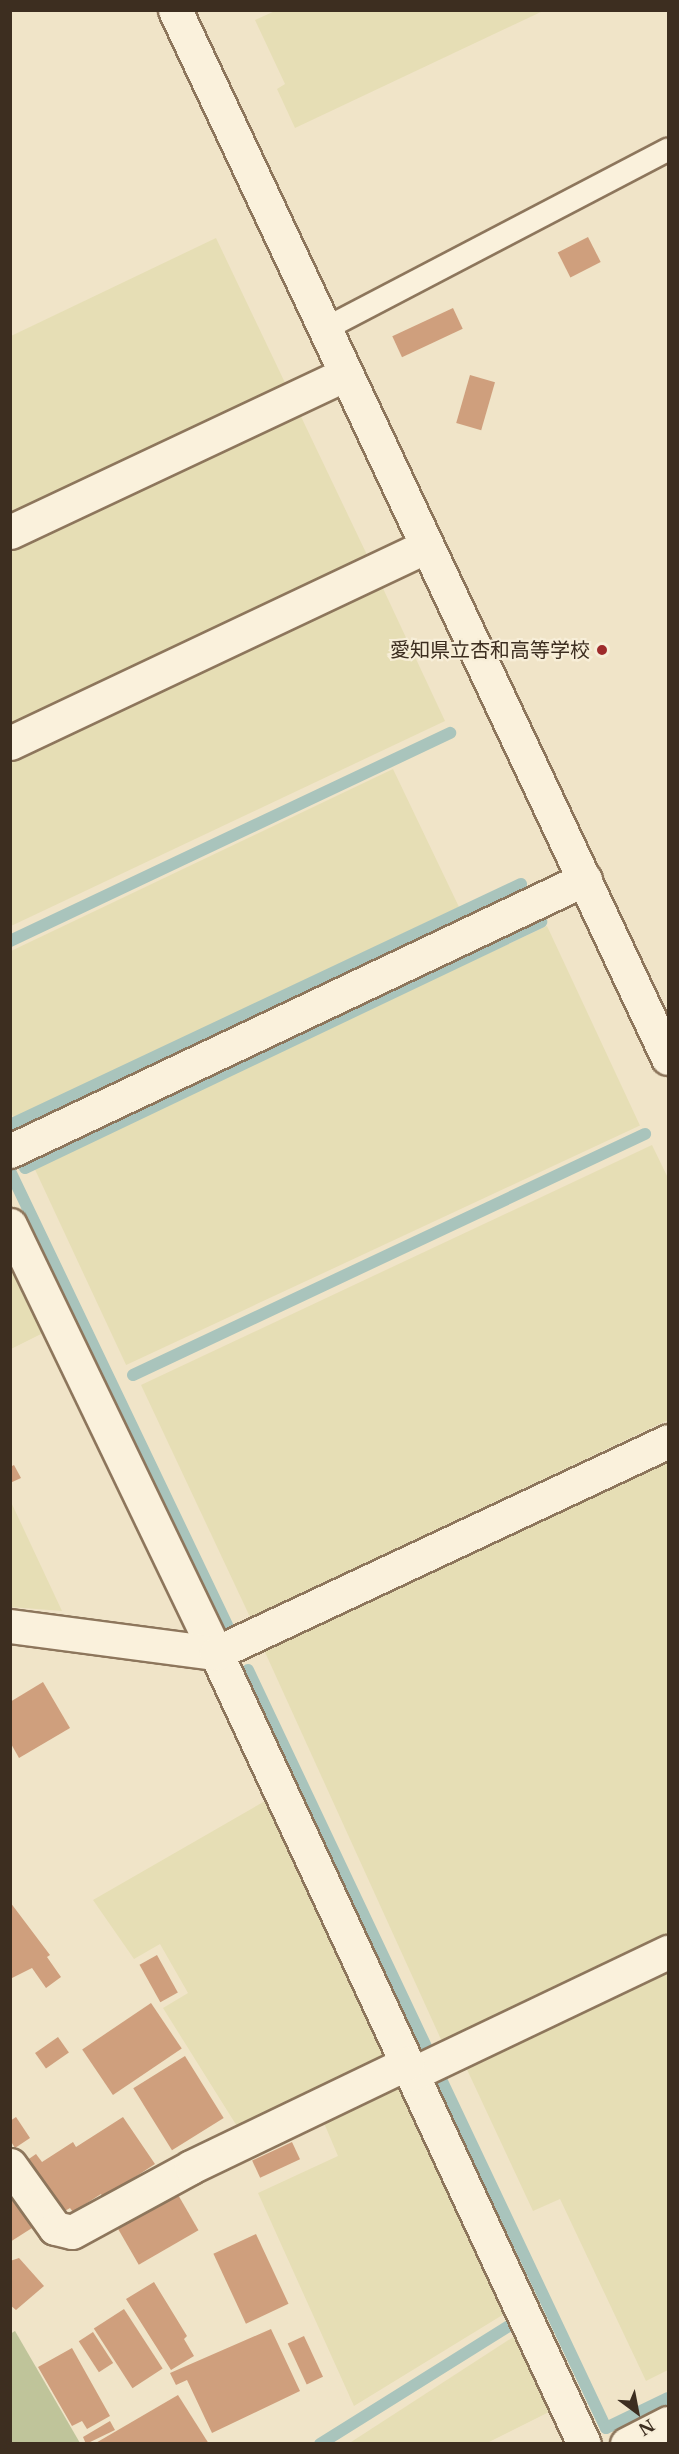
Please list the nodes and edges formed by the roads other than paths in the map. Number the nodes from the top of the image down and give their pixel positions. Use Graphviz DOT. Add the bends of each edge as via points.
graph roads {
  1 [pos="175,10"];
  2 [pos="669,150"];
  3 [pos="325,329"];
  4 [pos="346,374"];
  5 [pos="10,532"];
  6 [pos="427,546"];
  7 [pos="10,744"];
  8 [pos="585,879"];
  9 [pos="669,1058"];
  10 [pos="10,1151"];
  11 [pos="10,1225"];
  12 [pos="669,1441"];
  13 [pos="10,1626"];
  14 [pos="216,1653"];
  15 [pos="669,1952"];
  16 [pos="410,2068"];
  17 [pos="10,2165"];
  18 [pos="669,2423"];
  19 [pos="584,2444"];
  20 [pos="627,2444"];
  1 -- 3 [label="street"];
  2 -- 3 [label="lane"];
  3 -- 4 [label="street"];
  4 -- 5 [label="street"];
  4 -- 6 [label="street"];
  6 -- 7 [label="street"];
  6 -- 8 [label="street"];
  8 -- 9 [label="street"];
  8 -- 10 [label="street"];
  11 -- 14 [label="street"];
  12 -- 14 [label="street"];
  13 -- 14 [label="street"];
  14 -- 16 [label="street"];
  15 -- 16 [label="street"];
  16 -- 17 [label="street" via="191,2167 72,2232 55,2228"];
  16 -- 19 [label="street"];
  18 -- 20 [label="street"];
}
